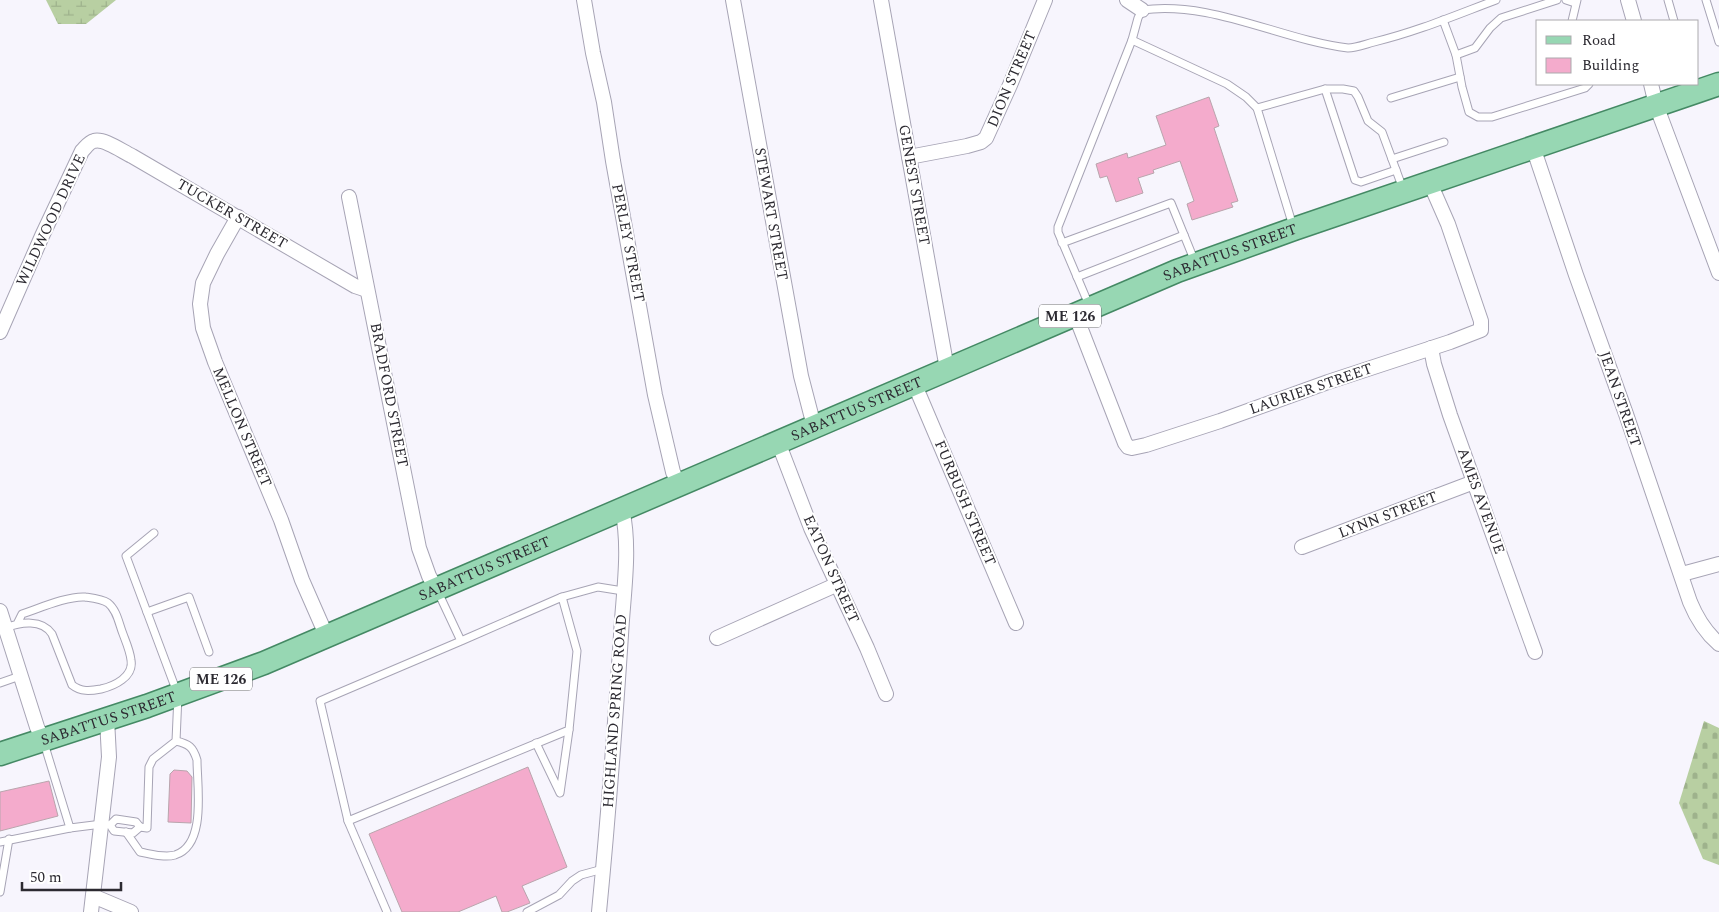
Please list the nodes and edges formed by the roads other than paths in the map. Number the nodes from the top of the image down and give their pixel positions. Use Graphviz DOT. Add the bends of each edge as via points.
graph roads {
  1 [pos="584,0"];
  2 [pos="733,0"];
  3 [pos="881,0"];
  4 [pos="1045,0"];
  5 [pos="1128,0"];
  6 [pos="1496,0"];
  7 [pos="1557,0"];
  8 [pos="1566,0"];
  9 [pos="1628,0"];
  10 [pos="1668,0"];
  11 [pos="1706,0"];
  12 [pos="1576,2"];
  13 [pos="1142,10"];
  14 [pos="1443,20"];
  15 [pos="1573,20"];
  16 [pos="1634,20"];
  17 [pos="1674,20"];
  18 [pos="1132,40"];
  19 [pos="1719,42"];
  20 [pos="1456,55"];
  21 [pos="1460,77"];
  22 [pos="1719,84"];
  23 [pos="1588,85"];
  24 [pos="1651,85"];
  25 [pos="1325,88"];
  26 [pos="1391,98"];
  27 [pos="1656,105"];
  28 [pos="1257,108"];
  29 [pos="95,140"];
  30 [pos="1444,142"];
  31 [pos="1533,147"];
  32 [pos="909,157"];
  33 [pos="1392,159"];
  34 [pos="1396,170"];
  35 [pos="1430,183"];
  36 [pos="1404,192"];
  37 [pos="349,197"];
  38 [pos="238,217"];
  39 [pos="1294,229"];
  40 [pos="1184,234"];
  41 [pos="1062,243"];
  42 [pos="1195,264"];
  43 [pos="1719,273"];
  44 [pos="1077,277"];
  45 [pos="367,290"];
  46 [pos="1083,310"];
  47 [pos="1,327"];
  48 [pos="1431,348"];
  49 [pos="946,369"];
  50 [pos="914,383"];
  51 [pos="814,426"];
  52 [pos="778,442"];
  53 [pos="1474,482"];
  54 [pos="679,485"];
  55 [pos="622,509"];
  56 [pos="154,533"];
  57 [pos="1302,548"];
  58 [pos="1719,564"];
  59 [pos="1682,574"];
  60 [pos="838,584"];
  61 [pos="437,590"];
  62 [pos="623,590"];
  63 [pos="562,597"];
  64 [pos="0,611"];
  65 [pos="147,612"];
  66 [pos="1016,623"];
  67 [pos="11,626"];
  68 [pos="327,637"];
  69 [pos="716,638"];
  70 [pos="461,641"];
  71 [pos="1719,644"];
  72 [pos="209,652"];
  73 [pos="1535,652"];
  74 [pos="20,676"];
  75 [pos="0,683"];
  76 [pos="886,694"];
  77 [pos="178,695"];
  78 [pos="107,719"];
  79 [pos="569,730"];
  80 [pos="43,740"];
  81 [pos="176,741"];
  82 [pos="536,743"];
  83 [pos="0,754"];
  84 [pos="348,821"];
  85 [pos="106,825"];
  86 [pos="140,827"];
  87 [pos="70,828"];
  88 [pos="126,832"];
  89 [pos="9,839"];
  90 [pos="0,842"];
  91 [pos="603,869"];
  92 [pos="0,892"];
  93 [pos="93,896"];
  94 [pos="91,912"];
  95 [pos="131,912"];
  96 [pos="387,912"];
  97 [pos="527,912"];
  98 [pos="598,912"];
  1 -- 54 [label="street, PERLEY STREET" via="655,395"];
  2 -- 51 [label="street, STEWART STREET" via="797,358"];
  3 -- 32 [label="street, GENEST STREET"];
  4 -- 32 [label="street, DION STREET" via="986,138 967,146"];
  5 -- 13 [label="street"];
  6 -- 14 [label="lane"];
  7 -- 20 [label="lane" via="1501,18 1475,48"];
  8 -- 12 [label="lane"];
  9 -- 16 [label="street"];
  10 -- 17 [label="lane"];
  11 -- 19 [label="lane"];
  12 -- 15 [label="lane"];
  13 -- 14 [label="lane" via="1152,6 1183,4 1214,8 1259,20 1296,36 1350,48"];
  13 -- 18 [label="lane"];
  14 -- 20 [label="lane"];
  18 -- 28 [label="lane" via="1227,84"];
  18 -- 41 [label="lane" via="1058,227"];
  20 -- 21 [label="lane"];
  21 -- 23 [label="lane" via="1469,112 1478,117 1492,117"];
  21 -- 26 [label="lane"];
  22 -- 27 [label="main road, SABATTUS STREET / ME 126"];
  24 -- 27 [label="street"];
  25 -- 28 [label="lane"];
  25 -- 33 [label="lane" via="1354,91 1368,121 1382,132"];
  25 -- 34 [label="lane" via="1355,180 1361,182"];
  27 -- 31 [label="main road, SABATTUS STREET / ME 126"];
  27 -- 43 [label="street"];
  28 -- 39 [label="lane"];
  29 -- 38 [label="street, TUCKER STREET" via="132,156"];
  29 -- 47 [label="street, WILDWOOD DRIVE" via="82,151"];
  30 -- 33 [label="lane"];
  31 -- 35 [label="main road, SABATTUS STREET / ME 126"];
  31 -- 59 [label="street, JEAN STREET"];
  32 -- 49 [label="street, GENEST STREET"];
  33 -- 34 [label="lane"];
  34 -- 36 [label="lane"];
  35 -- 36 [label="main road, SABATTUS STREET / ME 126"];
  35 -- 48 [label="street, LAURIER STREET" via="1448,224 1482,326 1477,332"];
  36 -- 39 [label="main road, SABATTUS STREET / ME 126"];
  37 -- 45 [label="street, BRADFORD STREET"];
  38 -- 45 [label="street, TUCKER STREET"];
  38 -- 68 [label="street, MELLON STREET" via="203,283 200,304 203,328"];
  39 -- 42 [label="main road, SABATTUS STREET / ME 126"];
  40 -- 41 [label="lane" via="1172,203"];
  40 -- 42 [label="lane"];
  40 -- 44 [label="lane"];
  41 -- 44 [label="lane"];
  42 -- 46 [label="main road, SABATTUS STREET / ME 126"];
  44 -- 46 [label="lane"];
  45 -- 61 [label="street, BRADFORD STREET" via="419,548"];
  46 -- 48 [label="street, LAURIER STREET" via="1125,443 1132,448"];
  46 -- 49 [label="main road, SABATTUS STREET / ME 126"];
  48 -- 53 [label="street, AMES AVENUE" via="1450,416"];
  49 -- 50 [label="main road, SABATTUS STREET / ME 126"];
  50 -- 51 [label="main road, SABATTUS STREET / ME 126"];
  50 -- 66 [label="street, FURBUSH STREET"];
  51 -- 52 [label="main road, SABATTUS STREET / ME 126"];
  52 -- 54 [label="main road, SABATTUS STREET / ME 126"];
  52 -- 60 [label="street, EATON STREET" via="811,528"];
  53 -- 57 [label="street, LYNN STREET"];
  53 -- 73 [label="street, AMES AVENUE"];
  54 -- 55 [label="main road, SABATTUS STREET / ME 126"];
  55 -- 61 [label="main road, SABATTUS STREET / ME 126"];
  55 -- 62 [label="street, HIGHLAND SPRING ROAD" via="626,540"];
  56 -- 65 [label="lane" via="126,556"];
  58 -- 59 [label="street"];
  59 -- 71 [label="street, JEAN STREET" via="1696,618"];
  60 -- 69 [label="street"];
  60 -- 76 [label="street, EATON STREET"];
  61 -- 68 [label="main road, SABATTUS STREET / ME 126"];
  61 -- 70 [label="lane"];
  62 -- 63 [label="lane" via="598,587"];
  62 -- 91 [label="street, HIGHLAND SPRING ROAD"];
  63 -- 70 [label="lane"];
  63 -- 79 [label="lane" via="577,651"];
  64 -- 67 [label="street"];
  65 -- 72 [label="lane" via="189,597"];
  65 -- 77 [label="lane"];
  67 -- 67 [label="lane" via="41,624 48,629 77,690 89,691 122,681 132,662 118,618 106,602 83,597 70,599 22,614"];
  67 -- 74 [label="street"];
  68 -- 77 [label="main road, SABATTUS STREET / ME 126"];
  70 -- 84 [label="lane" via="320,701"];
  74 -- 75 [label="lane"];
  74 -- 80 [label="street"];
  77 -- 78 [label="main road, SABATTUS STREET / ME 126"];
  77 -- 81 [label="lane"];
  78 -- 80 [label="main road, SABATTUS STREET / ME 126"];
  78 -- 85 [label="street"];
  79 -- 82 [label="lane"];
  79 -- 82 [label="lane" via="560,793"];
  80 -- 83 [label="main road, SABATTUS STREET / ME 126"];
  80 -- 87 [label="lane"];
  81 -- 86 [label="lane" via="153,759 149,767 147,828"];
  81 -- 88 [label="lane" via="189,744 197,760 198,826 193,841 174,855 159,856 140,852"];
  82 -- 84 [label="lane"];
  84 -- 96 [label="lane"];
  85 -- 86 [label="lane" via="116,819 136,822"];
  85 -- 87 [label="lane"];
  85 -- 88 [label="lane" via="114,831"];
  85 -- 93 [label="street"];
  86 -- 88 [label="lane"];
  87 -- 89 [label="lane"];
  89 -- 90 [label="lane"];
  89 -- 92 [label="lane"];
  91 -- 97 [label="lane" via="572,881 559,895"];
  91 -- 98 [label="street, HIGHLAND SPRING ROAD"];
  93 -- 94 [label="street"];
  93 -- 95 [label="street"];
}
